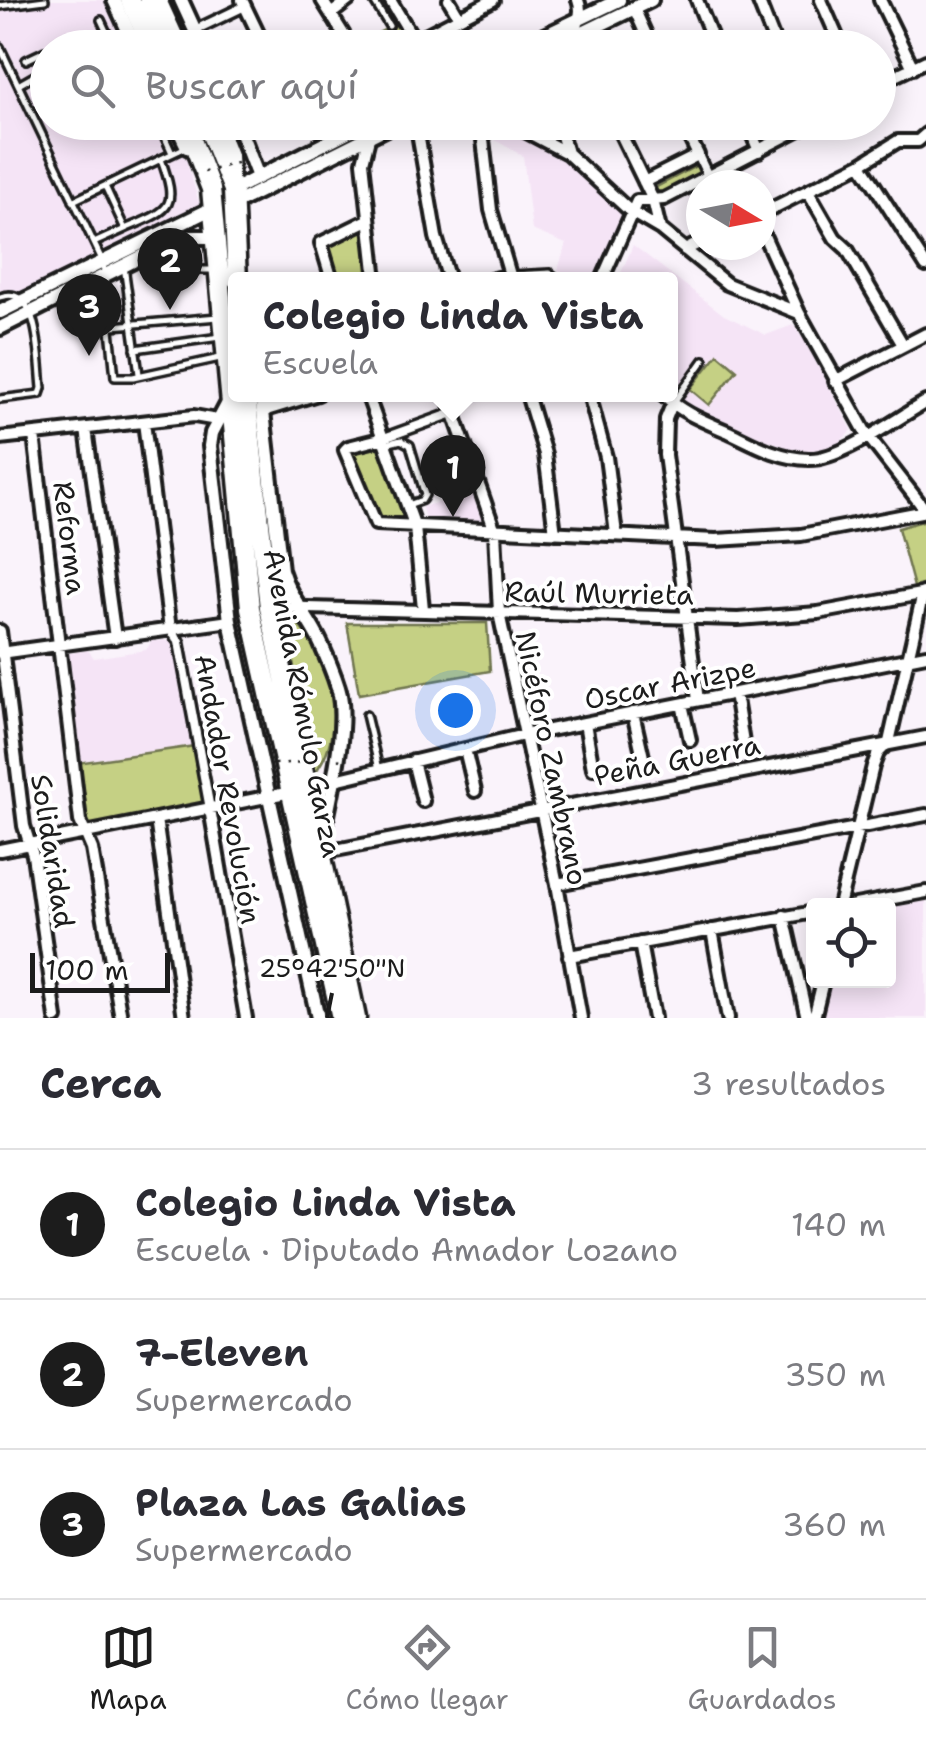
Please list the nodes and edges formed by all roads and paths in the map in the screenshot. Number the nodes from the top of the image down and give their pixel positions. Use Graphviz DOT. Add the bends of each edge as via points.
graph roads {
  1 [pos="45,0"];
  2 [pos="114,0"];
  3 [pos="130,0"];
  4 [pos="149,0"];
  5 [pos="160,0"];
  6 [pos="181,0"];
  7 [pos="322,0"];
  8 [pos="349,0"];
  9 [pos="374,0"];
  10 [pos="390,0"];
  11 [pos="449,0"];
  12 [pos="493,0"];
  13 [pos="578,0"];
  14 [pos="652,0"];
  15 [pos="697,0"];
  16 [pos="758,0"];
  17 [pos="821,0"];
  18 [pos="880,0"];
  19 [pos="243,3"];
  20 [pos="0,6"];
  21 [pos="623,6"];
  22 [pos="331,14"];
  23 [pos="459,17"];
  24 [pos="578,19"];
  25 [pos="101,20"];
  26 [pos="389,26"];
  27 [pos="106,30"];
  28 [pos="139,30"];
  29 [pos="145,30"];
  30 [pos="151,30"];
  31 [pos="155,30"];
  32 [pos="196,30"];
  33 [pos="256,30"];
  34 [pos="341,30"];
  35 [pos="409,30"];
  36 [pos="439,30"];
  37 [pos="556,30"];
  38 [pos="578,30"];
  39 [pos="592,30"];
  40 [pos="640,30"];
  41 [pos="709,30"];
  42 [pos="770,30"];
  43 [pos="834,30"];
  44 [pos="895,30"];
  45 [pos="896,33"];
  46 [pos="0,46"];
  47 [pos="30,58"];
  48 [pos="26,60"];
  49 [pos="926,61"];
  50 [pos="913,68"];
  51 [pos="896,76"];
  52 [pos="30,78"];
  53 [pos="18,84"];
  54 [pos="30,109"];
  55 [pos="922,137"];
  56 [pos="45,140"];
  57 [pos="166,140"];
  58 [pos="183,140"];
  59 [pos="190,140"];
  60 [pos="213,140"];
  61 [pos="225,140"];
  62 [pos="244,140"];
  63 [pos="339,140"];
  64 [pos="341,140"];
  65 [pos="366,140"];
  66 [pos="419,140"];
  67 [pos="484,140"];
  68 [pos="542,140"];
  69 [pos="563,140"];
  70 [pos="624,140"];
  71 [pos="691,140"];
  72 [pos="754,140"];
  73 [pos="779,140"];
  74 [pos="759,151"];
  75 [pos="172,152"];
  76 [pos="567,153"];
  77 [pos="926,153"];
  78 [pos="698,155"];
  79 [pos="161,159"];
  80 [pos="194,160"];
  81 [pos="240,162"];
  82 [pos="861,164"];
  83 [pos="705,170"];
  84 [pos="716,170"];
  85 [pos="258,177"];
  86 [pos="644,182"];
  87 [pos="105,186"];
  88 [pos="686,186"];
  89 [pos="808,191"];
  90 [pos="233,193"];
  91 [pos="654,200"];
  92 [pos="74,201"];
  93 [pos="776,207"];
  94 [pos="213,208"];
  95 [pos="631,212"];
  96 [pos="368,220"];
  97 [pos="660,228"];
  98 [pos="125,229"];
  99 [pos="168,236"];
  100 [pos="217,238"];
  101 [pos="94,243"];
  102 [pos="684,250"];
  103 [pos="122,259"];
  104 [pos="774,260"];
  105 [pos="184,262"];
  106 [pos="926,266"];
  107 [pos="105,268"];
  108 [pos="196,270"];
  109 [pos="218,270"];
  110 [pos="237,270"];
  111 [pos="330,272"];
  112 [pos="375,272"];
  113 [pos="447,272"];
  114 [pos="509,272"];
  115 [pos="605,272"];
  116 [pos="0,297"];
  117 [pos="27,306"];
  118 [pos="0,312"];
  119 [pos="798,313"];
  120 [pos="221,317"];
  121 [pos="131,324"];
  122 [pos="112,326"];
  123 [pos="0,328"];
  124 [pos="926,334"];
  125 [pos="223,337"];
  126 [pos="903,344"];
  127 [pos="135,348"];
  128 [pos="224,358"];
  129 [pos="704,360"];
  130 [pos="228,369"];
  131 [pos="140,376"];
  132 [pos="836,381"];
  133 [pos="678,396"];
  134 [pos="0,398"];
  135 [pos="234,402"];
  136 [pos="238,402"];
  137 [pos="239,402"];
  138 [pos="262,402"];
  139 [pos="292,402"];
  140 [pos="370,402"];
  141 [pos="449,402"];
  142 [pos="529,402"];
  143 [pos="590,402"];
  144 [pos="926,402"];
  145 [pos="672,404"];
  146 [pos="263,411"];
  147 [pos="454,413"];
  148 [pos="217,420"];
  149 [pos="144,422"];
  150 [pos="86,429"];
  151 [pos="34,435"];
  152 [pos="867,435"];
  153 [pos="0,438"];
  154 [pos="385,441"];
  155 [pos="408,505"];
  156 [pos="926,511"];
  157 [pos="415,527"];
  158 [pos="495,531"];
  159 [pos="555,533"];
  160 [pos="616,534"];
  161 [pos="677,539"];
  162 [pos="924,593"];
  163 [pos="298,606"];
  164 [pos="269,607"];
  165 [pos="423,610"];
  166 [pos="498,614"];
  167 [pos="689,618"];
  168 [pos="230,621"];
  169 [pos="170,629"];
  170 [pos="0,631"];
  171 [pos="116,638"];
  172 [pos="61,646"];
  173 [pos="1,653"];
  174 [pos="926,655"];
  175 [pos="908,658"];
  176 [pos="736,693"];
  177 [pos="698,700"];
  178 [pos="682,704"];
  179 [pos="633,714"];
  180 [pos="366,715"];
  181 [pos="585,723"];
  182 [pos="524,735"];
  183 [pos="926,738"];
  184 [pos="690,740"];
  185 [pos="743,742"];
  186 [pos="888,742"];
  187 [pos="465,749"];
  188 [pos="643,757"];
  189 [pos="348,759"];
  190 [pos="413,761"];
  191 [pos="275,764"];
  192 [pos="593,768"];
  193 [pos="379,769"];
  194 [pos="332,780"];
  195 [pos="298,789"];
  196 [pos="474,791"];
  197 [pos="270,796"];
  198 [pos="423,801"];
  199 [pos="210,809"];
  200 [pos="541,810"];
  201 [pos="926,815"];
  202 [pos="156,819"];
  203 [pos="858,827"];
  204 [pos="85,833"];
  205 [pos="30,844"];
  206 [pos="0,850"];
  207 [pos="320,853"];
  208 [pos="557,884"];
  209 [pos="926,892"];
  210 [pos="842,898"];
  211 [pos="893,898"];
  212 [pos="806,913"];
  213 [pos="784,916"];
  214 [pos="712,930"];
  215 [pos="640,943"];
  216 [pos="569,956"];
  217 [pos="819,988"];
  218 [pos="336,994"];
  219 [pos="56,1018"];
  220 [pos="121,1018"];
  221 [pos="184,1018"];
  222 [pos="246,1018"];
  223 [pos="321,1018"];
  224 [pos="341,1018"];
  225 [pos="356,1018"];
  226 [pos="581,1018"];
  227 [pos="654,1018"];
  228 [pos="728,1018"];
  229 [pos="810,1018"];
  1 -- 20 [label="lane"];
  2 -- 28 [label="street"];
  3 -- 29 [label="main road"];
  4 -- 30 [label="main road"];
  5 -- 31 [label="street"];
  6 -- 32 [label="street"];
  7 -- 22 [label="street"];
  8 -- 22 [label="street"];
  9 -- 26 [label="lane"];
  10 -- 35 [label="street"];
  11 -- 23 [label="street"];
  12 -- 23 [label="street"];
  13 -- 24 [label="street"];
  14 -- 21 [label="street"];
  15 -- 41 [label="street"];
  16 -- 42 [label="street"];
  17 -- 43 [label="street"];
  18 -- 44 [label="street"];
  19 -- 32 [label="street"];
  19 -- 33 [label="street"];
  21 -- 24 [label="street"];
  21 -- 39 [label="street"];
  21 -- 40 [label="street"];
  22 -- 34 [label="street"];
  23 -- 36 [label="street"];
  24 -- 37 [label="street"];
  24 -- 38 [label="street"];
  25 -- 27 [label="lane"];
  45 -- 50 [label="street"];
  46 -- 53 [label="lane"];
  47 -- 48 [label="lane"];
  49 -- 50 [label="street"];
  50 -- 51 [label="street"];
  52 -- 53 [label="lane"];
  53 -- 54 [label="lane"];
  55 -- 77 [label="street"];
  55 -- 82 [label="street" via="898,141"];
  56 -- 92 [label="lane"];
  57 -- 75 [label="lane"];
  58 -- 80 [label="street, Avenida Rómulo Garza"];
  59 -- 80 [label="main road, Avenida Rómulo Garza"];
  60 -- 90 [label="main road"];
  61 -- 90 [label="street"];
  62 -- 85 [label="street"];
  63 -- 85 [label="street"];
  64 -- 90 [label="street"];
  65 -- 96 [label="street"];
  66 -- 113 [label="street"];
  67 -- 114 [label="street" via="491,210"];
  68 -- 76 [label="street"];
  69 -- 76 [label="street"];
  70 -- 86 [label="street"];
  71 -- 78 [label="street"];
  72 -- 74 [label="street"];
  73 -- 74 [label="street"];
  74 -- 84 [label="street"];
  75 -- 79 [label="lane"];
  75 -- 80 [label="lane"];
  76 -- 95 [label="street"];
  78 -- 83 [label="street"];
  78 -- 86 [label="street"];
  79 -- 87 [label="lane"];
  79 -- 98 [label="lane" via="170,203"];
  80 -- 81 [label="path, bridge"];
  80 -- 94 [label="main road, Avenida Rómulo Garza"];
  82 -- 89 [label="street"];
  82 -- 106 [label="street"];
  85 -- 90 [label="street"];
  86 -- 91 [label="street"];
  87 -- 92 [label="lane"];
  87 -- 98 [label="lane"];
  88 -- 91 [label="street"];
  89 -- 93 [label="street"];
  89 -- 126 [label="street"];
  90 -- 110 [label="main road"];
  91 -- 95 [label="street" via="637,201"];
  91 -- 97 [label="street"];
  92 -- 101 [label="lane"];
  94 -- 99 [label="street"];
  94 -- 100 [label="main road, Avenida Rómulo Garza"];
  95 -- 97 [label="street"];
  95 -- 115 [label="street"];
  96 -- 111 [label="street" via="321,243"];
  96 -- 112 [label="street"];
  97 -- 102 [label="street"];
  98 -- 101 [label="lane"];
  99 -- 100 [label="street"];
  99 -- 103 [label="street"];
  99 -- 105 [label="lane"];
  100 -- 109 [label="main road, Avenida Rómulo Garza"];
  101 -- 107 [label="lane"];
  102 -- 119 [label="street" via="727,284"];
  103 -- 107 [label="street"];
  103 -- 121 [label="lane"];
  104 -- 119 [label="street"];
  107 -- 117 [label="street"];
  107 -- 122 [label="lane"];
  108 -- 109 [label="lane"];
  109 -- 120 [label="main road, Avenida Rómulo Garza"];
  116 -- 117 [label="lane" via="11,293"];
  117 -- 118 [label="street"];
  117 -- 123 [label="street"];
  117 -- 134 [label="lane" via="41,392"];
  119 -- 132 [label="street"];
  120 -- 121 [label="lane"];
  120 -- 125 [label="main road, Avenida Rómulo Garza"];
  121 -- 122 [label="lane"];
  121 -- 127 [label="lane"];
  122 -- 131 [label="lane" via="115,377"];
  124 -- 126 [label="street"];
  125 -- 127 [label="lane"];
  125 -- 128 [label="main road, Avenida Rómulo Garza"];
  126 -- 132 [label="street"];
  127 -- 131 [label="lane"];
  128 -- 130 [label="main road, Avenida Rómulo Garza"];
  128 -- 131 [label="lane"];
  129 -- 133 [label="lane"];
  132 -- 152 [label="street"];
  135 -- 148 [label="street"];
  136 -- 195 [label="main road, Avenida Rómulo Garza" via="250,608"];
  137 -- 164 [label="main road, Avenida Rómulo Garza"];
  138 -- 146 [label="street, Avenida Rómulo Garza"];
  139 -- 146 [label="street"];
  140 -- 154 [label="street"];
  141 -- 147 [label="street, Nicéforo Zambrano"];
  142 -- 159 [label="street" via="546,454"];
  143 -- 160 [label="street"];
  144 -- 152 [label="street"];
  145 -- 152 [label="street" via="790,457 821,458"];
  145 -- 161 [label="street" via="664,441"];
  146 -- 163 [label="street, Avenida Rómulo Garza" via="281,570"];
  147 -- 154 [label="street"];
  147 -- 158 [label="street, Nicéforo Zambrano"];
  148 -- 149 [label="street"];
  148 -- 168 [label="street" via="210,456"];
  149 -- 150 [label="street"];
  149 -- 169 [label="street"];
  150 -- 151 [label="street"];
  150 -- 171 [label="street"];
  151 -- 153 [label="street"];
  151 -- 172 [label="street, Reforma"];
  152 -- 156 [label="street"];
  154 -- 155 [label="street"];
  154 -- 155 [label="lane" via="410,445 425,495"];
  154 -- 157 [label="street" via="345,452 373,522"];
  155 -- 157 [label="street"];
  156 -- 161 [label="street" via="801,535"];
  157 -- 158 [label="street"];
  157 -- 165 [label="street"];
  158 -- 159 [label="street"];
  158 -- 166 [label="street, Nicéforo Zambrano"];
  159 -- 160 [label="street"];
  160 -- 161 [label="street"];
  161 -- 167 [label="street"];
  162 -- 167 [label="street, Raúl Murrieta" via="818,613"];
  162 -- 175 [label="street"];
  163 -- 164 [label="street, Raúl Murrieta"];
  163 -- 165 [label="street, Raúl Murrieta"];
  163 -- 194 [label="street, Avenida Rómulo Garza" via="316,631 340,698"];
  164 -- 195 [label="main road, Avenida Rómulo Garza"];
  165 -- 166 [label="street, Raúl Murrieta"];
  166 -- 167 [label="street, Raúl Murrieta"];
  166 -- 182 [label="street, Nicéforo Zambrano"];
  167 -- 177 [label="street"];
  168 -- 169 [label="street"];
  168 -- 197 [label="street"];
  169 -- 171 [label="street"];
  169 -- 199 [label="street, Andador Revolución" via="179,642"];
  170 -- 173 [label="street, Solidaridad"];
  171 -- 172 [label="street"];
  172 -- 173 [label="street"];
  172 -- 204 [label="street, Reforma"];
  173 -- 205 [label="street, Solidaridad"];
  174 -- 175 [label="street, Oscar Arizpe"];
  175 -- 176 [label="street, Oscar Arizpe"];
  175 -- 186 [label="street"];
  176 -- 177 [label="street, Oscar Arizpe"];
  176 -- 185 [label="street"];
  177 -- 178 [label="street, Oscar Arizpe"];
  178 -- 179 [label="street, Oscar Arizpe"];
  178 -- 184 [label="street"];
  179 -- 181 [label="street, Oscar Arizpe"];
  179 -- 188 [label="street"];
  180 -- 193 [label="lane"];
  181 -- 182 [label="street, Oscar Arizpe"];
  181 -- 192 [label="street"];
  182 -- 187 [label="street, Oscar Arizpe"];
  182 -- 200 [label="street, Nicéforo Zambrano"];
  183 -- 186 [label="street, Peña Guerra"];
  186 -- 200 [label="street, Peña Guerra"];
  186 -- 203 [label="street" via="876,758"];
  187 -- 190 [label="street, Oscar Arizpe"];
  187 -- 196 [label="street"];
  189 -- 191 [label="path, bridge"];
  190 -- 193 [label="street, Oscar Arizpe"];
  190 -- 198 [label="street"];
  193 -- 194 [label="street, Oscar Arizpe"];
  194 -- 195 [label="street, Oscar Arizpe"];
  194 -- 207 [label="street, Avenida Rómulo Garza"];
  195 -- 197 [label="street, Oscar Arizpe"];
  195 -- 207 [label="main road, Avenida Rómulo Garza"];
  195 -- 218 [label="main road, Avenida Rómulo Garza"];
  197 -- 199 [label="street, Oscar Arizpe"];
  197 -- 223 [label="street"];
  199 -- 202 [label="street, Oscar Arizpe"];
  199 -- 222 [label="street, Andador Revolución"];
  200 -- 207 [label="street, Peña Guerra"];
  200 -- 208 [label="street, Nicéforo Zambrano"];
  201 -- 203 [label="street"];
  202 -- 204 [label="street, Oscar Arizpe"];
  202 -- 221 [label="street"];
  203 -- 208 [label="street"];
  203 -- 210 [label="street"];
  204 -- 205 [label="street, Oscar Arizpe"];
  204 -- 220 [label="street"];
  205 -- 206 [label="street, Oscar Arizpe"];
  205 -- 219 [label="street, Solidaridad"];
  207 -- 225 [label="main road, Avenida Rómulo Garza"];
  208 -- 216 [label="street, Nicéforo Zambrano"];
  209 -- 211 [label="street"];
  212 -- 213 [label="street"];
  213 -- 214 [label="street"];
  213 -- 229 [label="street"];
  214 -- 215 [label="street"];
  214 -- 228 [label="street"];
  215 -- 216 [label="street"];
  215 -- 227 [label="street"];
  216 -- 226 [label="street, Nicéforo Zambrano"];
  217 -- 229 [label="street"];
  218 -- 223 [label="main road"];
  218 -- 224 [label="main road, Avenida Rómulo Garza"];
}
